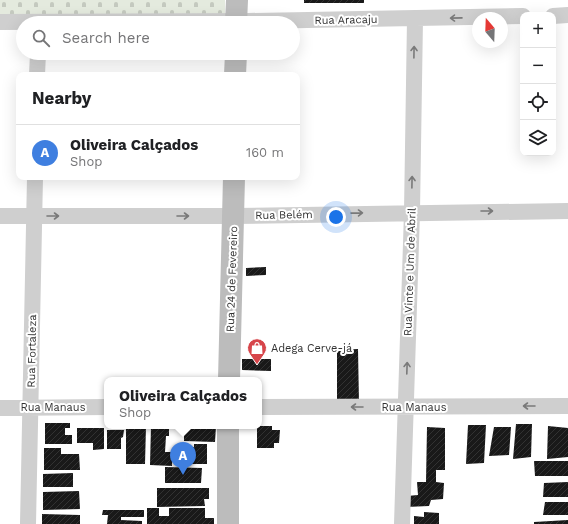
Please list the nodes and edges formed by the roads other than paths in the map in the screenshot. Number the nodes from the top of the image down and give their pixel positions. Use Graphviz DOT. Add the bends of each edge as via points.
graph roads {
  1 [pos="236,15"];
  2 [pos="568,15"];
  3 [pos="211,16"];
  4 [pos="281,16"];
  5 [pos="300,16"];
  6 [pos="520,16"];
  7 [pos="556,16"];
  8 [pos="415,19"];
  9 [pos="0,22"];
  10 [pos="16,22"];
  11 [pos="38,60"];
  12 [pos="236,60"];
  13 [pos="37,72"];
  14 [pos="235,72"];
  15 [pos="35,180"];
  16 [pos="234,180"];
  17 [pos="568,211"];
  18 [pos="412,212"];
  19 [pos="0,216"];
  20 [pos="34,216"];
  21 [pos="234,216"];
  22 [pos="229,377"];
  23 [pos="568,406"];
  24 [pos="30,407"];
  25 [pos="104,407"];
  26 [pos="262,407"];
  27 [pos="406,407"];
  28 [pos="0,408"];
  29 [pos="228,429"];
  30 [pos="28,524"];
  31 [pos="228,524"];
  32 [pos="402,524"];
  1 -- 3 [label="street, Rua Aracaju"];
  1 -- 4 [label="street, Rua Aracaju"];
  2 -- 7 [label="street"];
  5 -- 8 [label="street, Rua Aracaju"];
  6 -- 8 [label="street, Rua Aracaju, one-way"];
  18 -- 8 [label="street, Rua Vinte e Um de Abril, one-way"];
  9 -- 10 [label="street, Rua Aracaju"];
  11 -- 13 [label="street"];
  12 -- 14 [label="main road"];
  15 -- 20 [label="street, Rua Fortaleza"];
  16 -- 21 [label="main road, Rua 24 de Fevereiro"];
  18 -- 17 [label="street, Rua Belém, one-way"];
  21 -- 18 [label="street, Rua Belém, one-way"];
  27 -- 18 [label="street, Rua Vinte e Um de Abril, one-way"];
  19 -- 20 [label="street, Rua Belém"];
  20 -- 21 [label="street, Rua Belém, one-way"];
  20 -- 24 [label="street, Rua Fortaleza"];
  21 -- 22 [label="main road, Rua 24 de Fevereiro"];
  23 -- 27 [label="street, Rua Manaus, one-way"];
  24 -- 25 [label="street, Rua Manaus"];
  24 -- 28 [label="street, Rua Manaus"];
  24 -- 30 [label="street, Rua Fortaleza"];
  27 -- 26 [label="street, Rua Manaus, one-way"];
  27 -- 32 [label="street, Rua Vinte e Um de Abril"];
  29 -- 31 [label="main road"];
}
